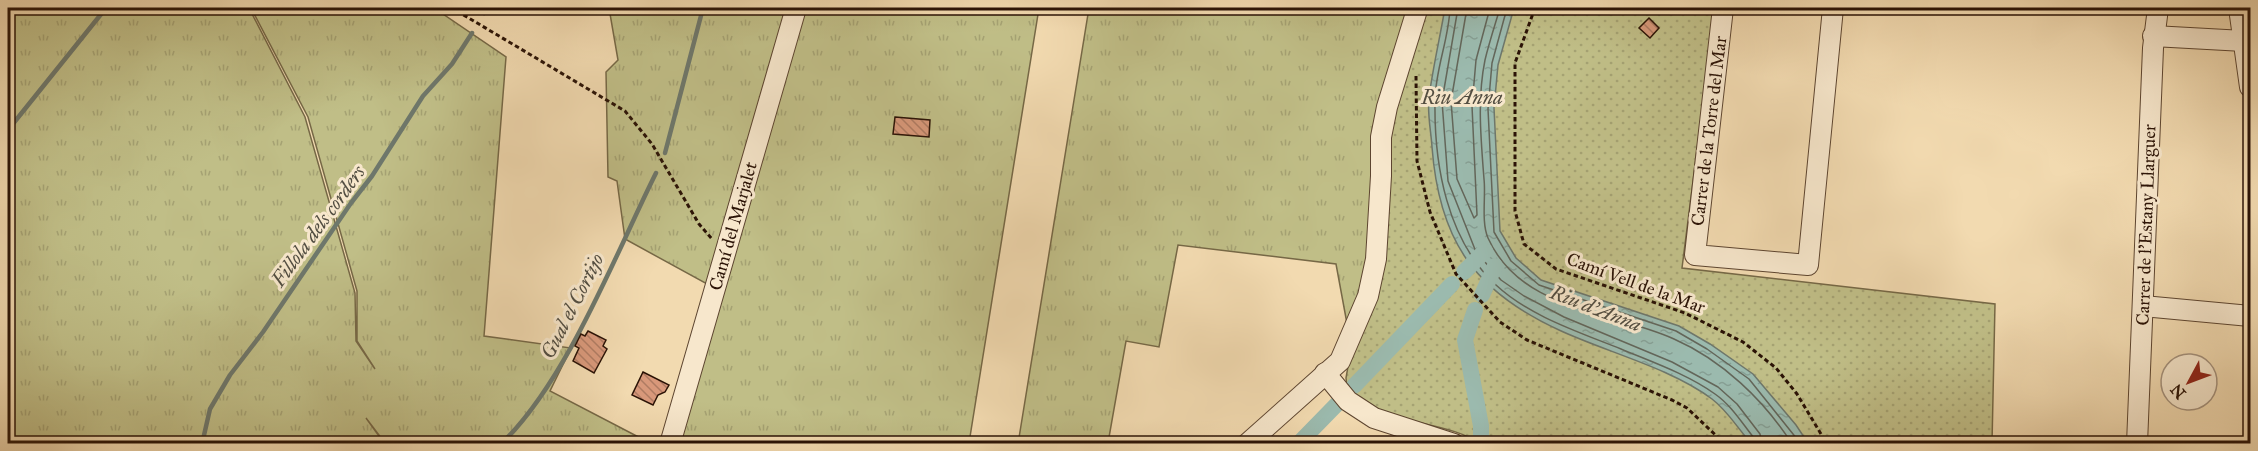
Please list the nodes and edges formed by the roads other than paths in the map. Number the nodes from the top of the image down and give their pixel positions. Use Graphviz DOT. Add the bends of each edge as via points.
graph roads {
  1 [pos="796,8"];
  2 [pos="1724,8"];
  3 [pos="1833,8"];
  4 [pos="2158,8"];
  5 [pos="2239,8"];
  6 [pos="1417,10"];
  7 [pos="2153,36"];
  8 [pos="2244,41"];
  9 [pos="2250,87"];
  10 [pos="2143,306"];
  11 [pos="2250,316"];
  12 [pos="1325,373"];
  13 [pos="670,444"];
  14 [pos="1247,444"];
  15 [pos="1454,444"];
  16 [pos="2137,444"];
  1 -- 13 [label="street, Camí del Marjalet"];
  2 -- 3 [label="street, Carrer de la Torre del Mar" via="1695,255 1808,265"];
  4 -- 7 [label="street, Carrer de l'Estany Llarguer"];
  5 -- 8 [label="street"];
  6 -- 12 [label="street" via="1381,137 1376,259 1368,296 1340,361"];
  7 -- 8 [label="street"];
  7 -- 10 [label="street, Carrer de l'Estany Llarguer"];
  8 -- 9 [label="street"];
  10 -- 11 [label="street"];
  10 -- 16 [label="street, Carrer de l'Estany Llarguer"];
  12 -- 14 [label="street"];
  12 -- 15 [label="street" via="1348,402 1374,418"];
}
